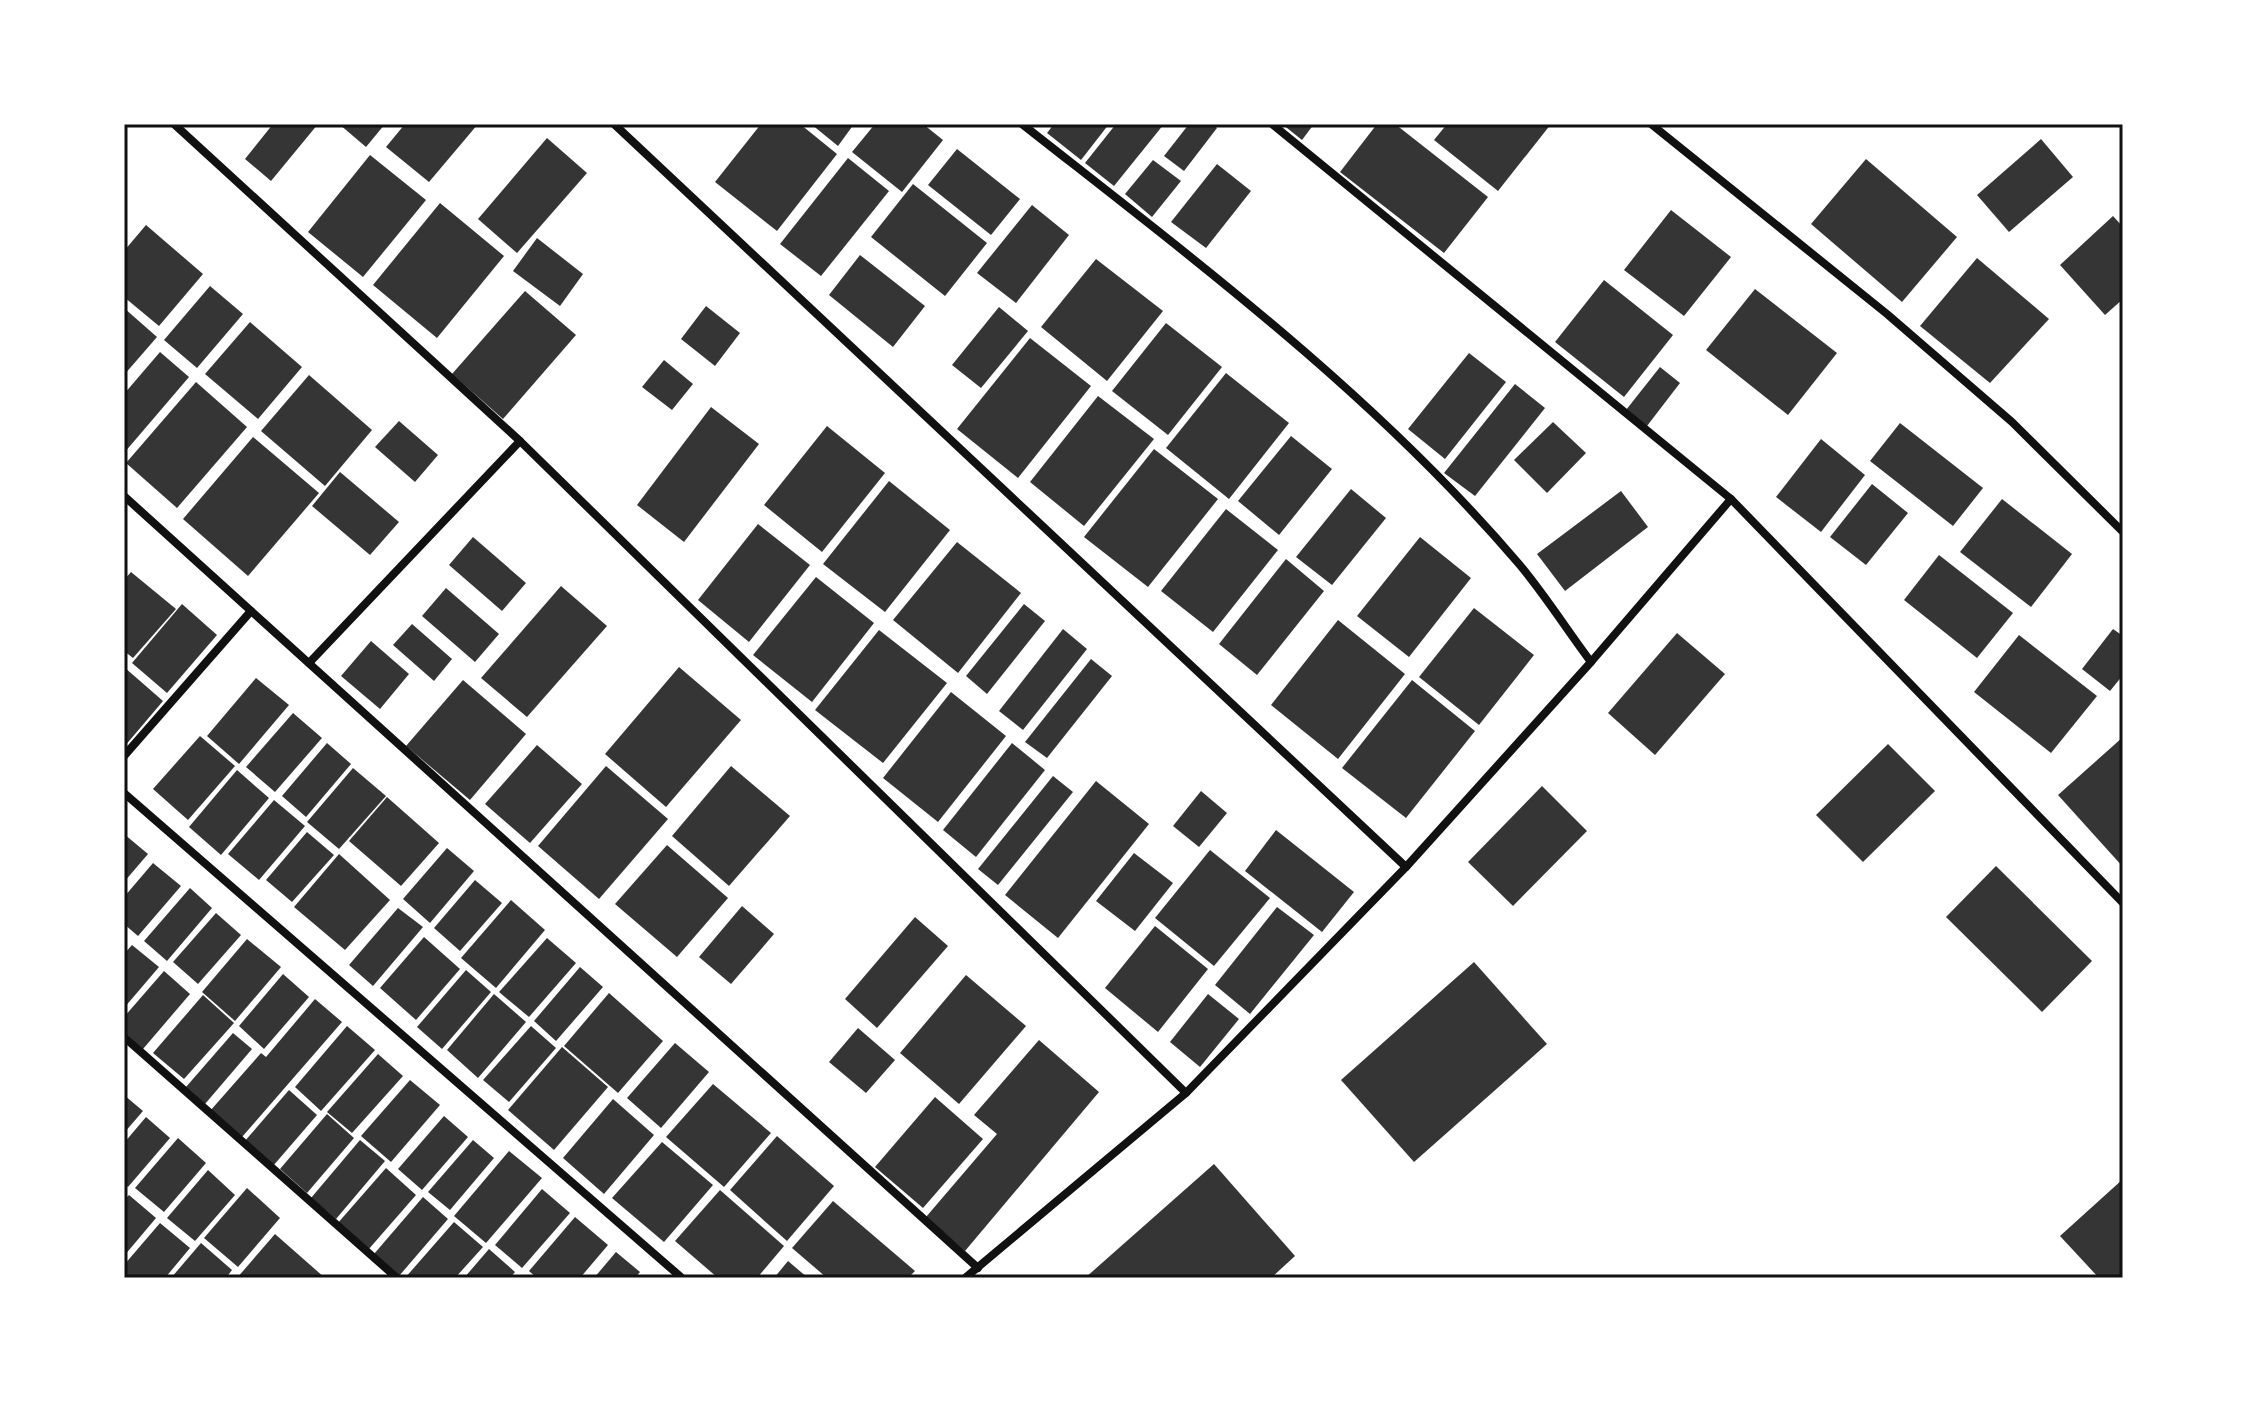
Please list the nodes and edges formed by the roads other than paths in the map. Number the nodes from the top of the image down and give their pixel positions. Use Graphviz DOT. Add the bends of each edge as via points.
graph roads {
  1 [pos="174,124"];
  2 [pos="614,124"];
  3 [pos="1022,124"];
  4 [pos="1272,124"];
  5 [pos="1651,124"];
  6 [pos="520,441"];
  7 [pos="124,496"];
  8 [pos="1731,499"];
  9 [pos="2123,532"];
  10 [pos="251,611"];
  11 [pos="1591,662"];
  12 [pos="309,663"];
  13 [pos="124,756"];
  14 [pos="124,793"];
  15 [pos="1406,867"];
  16 [pos="2123,903"];
  17 [pos="124,1037"];
  18 [pos="1186,1093"];
  19 [pos="978,1268"];
  20 [pos="397,1278"];
  21 [pos="682,1278"];
  22 [pos="965,1278"];
  1 -- 6 [label="street"];
  2 -- 15 [label="street"];
  3 -- 11 [label="street" via="1362,401 1521,566"];
  4 -- 8 [label="street"];
  5 -- 9 [label="street" via="2012,422"];
  6 -- 12 [label="street"];
  6 -- 18 [label="street"];
  7 -- 10 [label="street"];
  8 -- 11 [label="street"];
  8 -- 16 [label="street"];
  10 -- 12 [label="street"];
  10 -- 13 [label="street"];
  11 -- 15 [label="street"];
  12 -- 19 [label="street"];
  14 -- 21 [label="street"];
  15 -- 18 [label="street"];
  17 -- 20 [label="street"];
  18 -- 19 [label="street"];
  19 -- 22 [label="street"];
}
